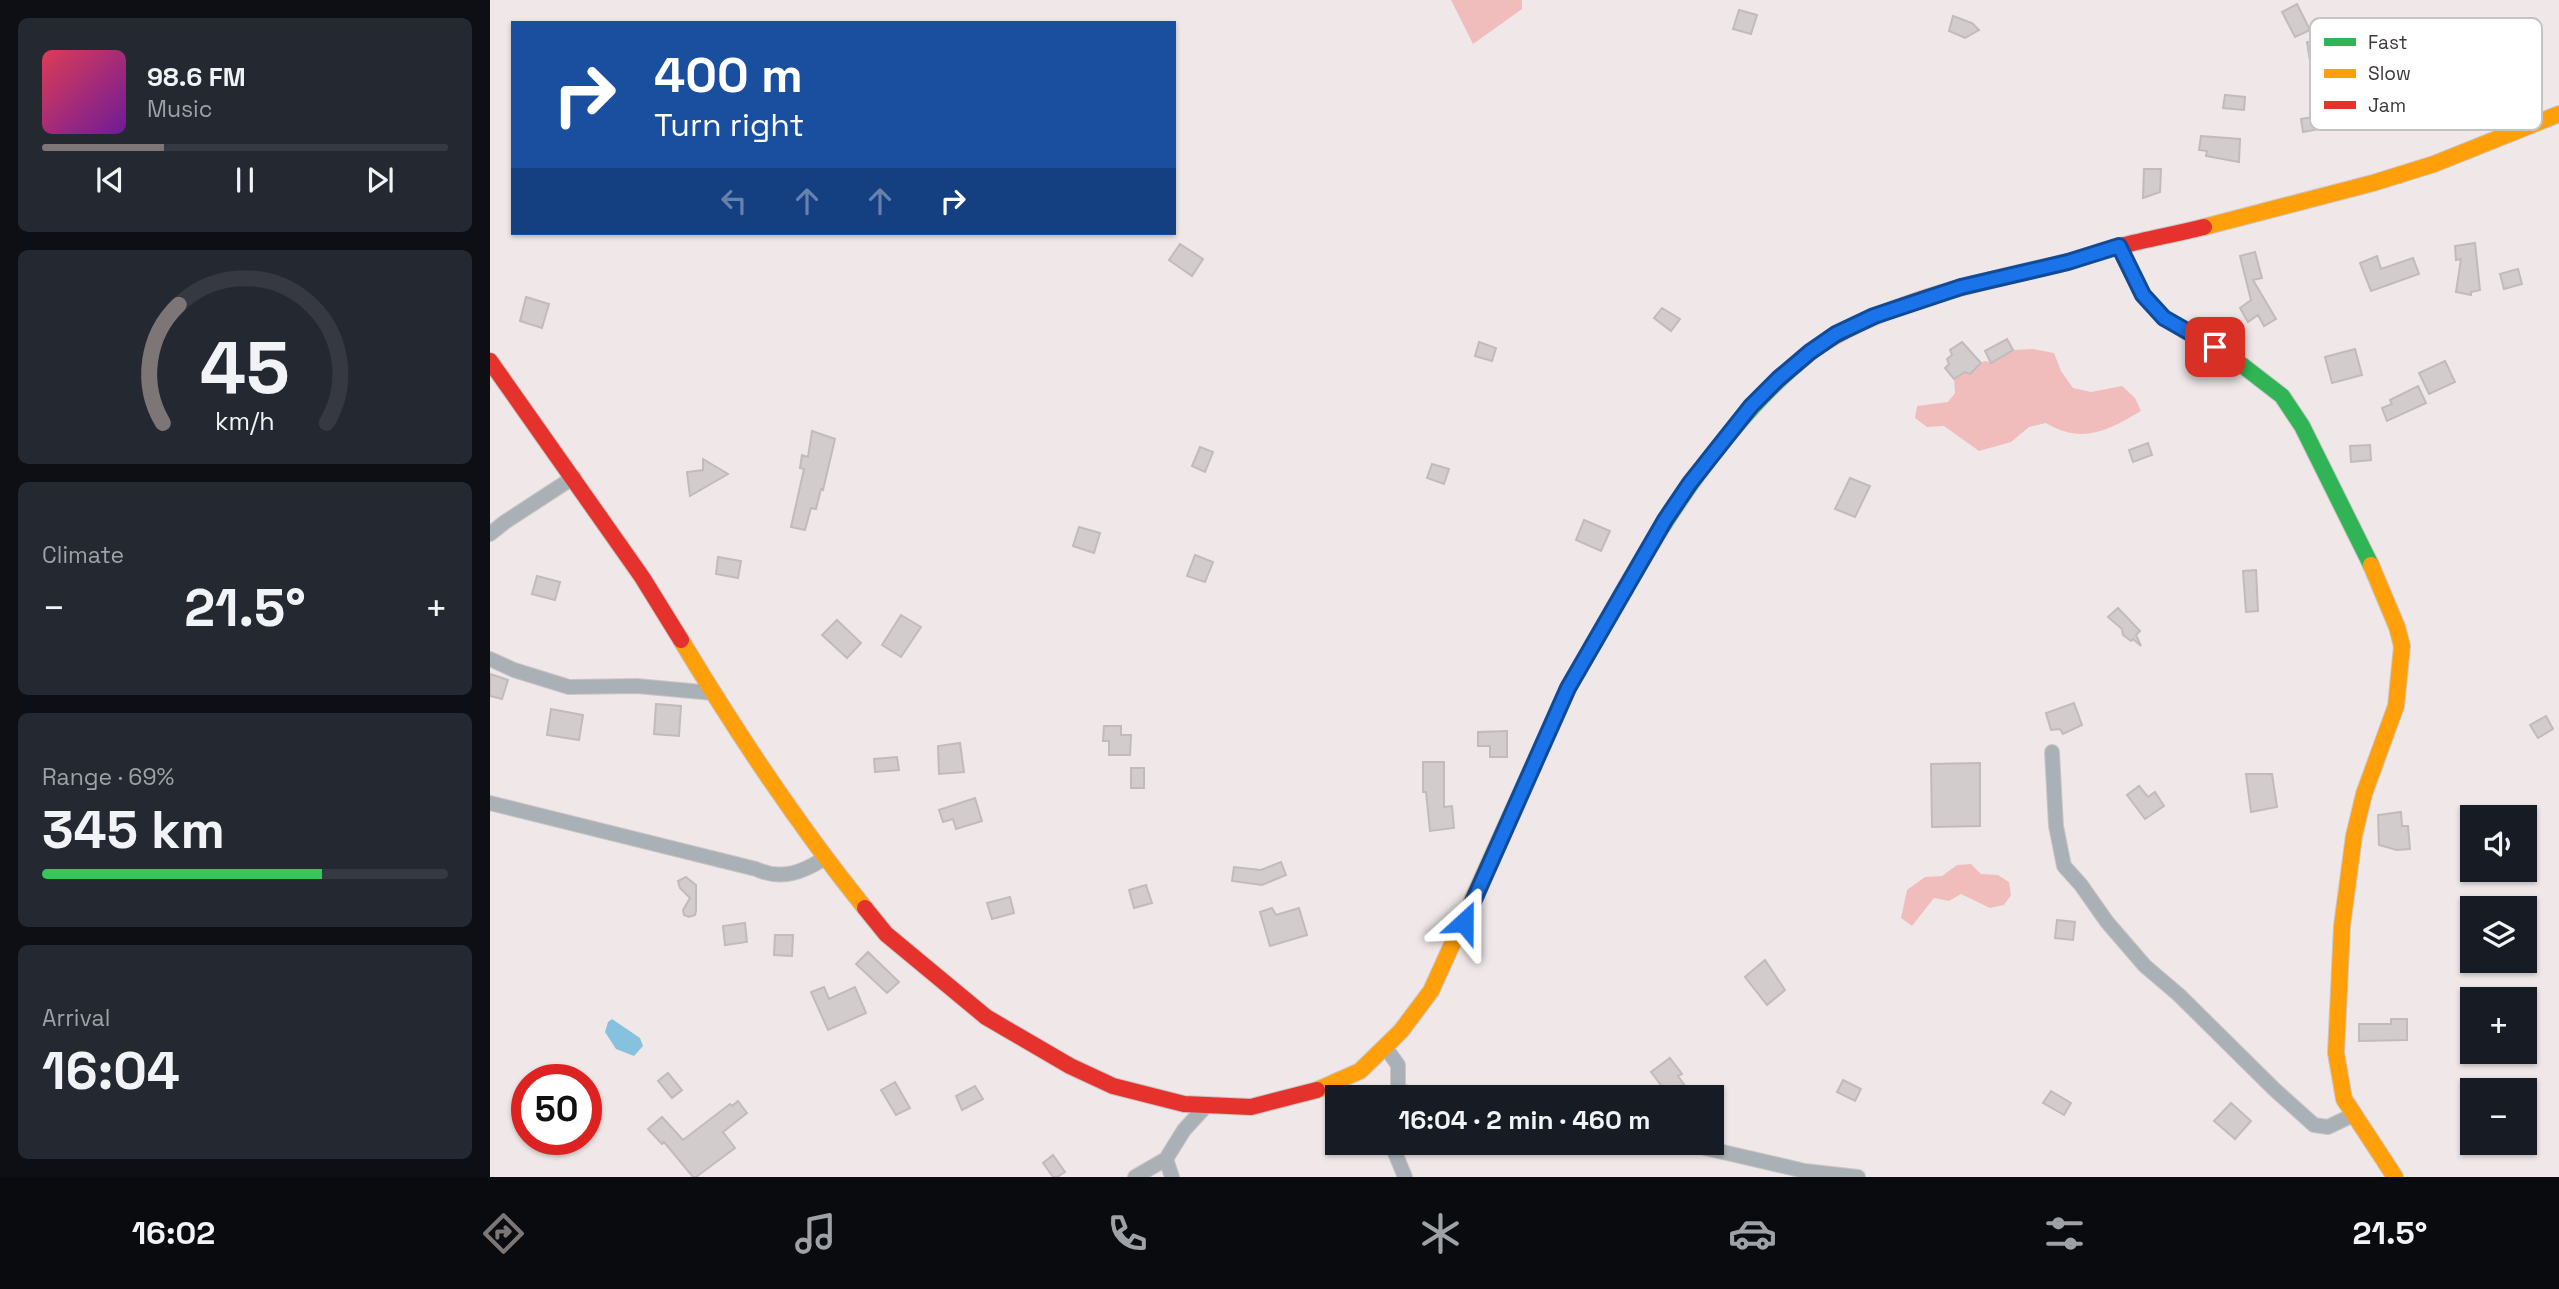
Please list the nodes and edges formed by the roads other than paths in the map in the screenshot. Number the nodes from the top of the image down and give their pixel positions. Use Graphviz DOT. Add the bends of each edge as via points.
graph roads {
  1 [pos="2559,114"];
  2 [pos="2542,121"];
  3 [pos="2519,130"];
  4 [pos="2119,246"];
  5 [pos="490,361"];
  6 [pos="574,477"];
  7 [pos="490,534"];
  8 [pos="490,659"];
  9 [pos="713,693"];
  10 [pos="2052,752"];
  11 [pos="490,803"];
  12 [pos="825,858"];
  13 [pos="1386,1048"];
  14 [pos="1395,1085"];
  15 [pos="1206,1106"];
  16 [pos="2353,1115"];
  17 [pos="1724,1152"];
  18 [pos="1396,1155"];
  19 [pos="1166,1159"];
  20 [pos="1135,1177"];
  21 [pos="1172,1177"];
  22 [pos="1405,1177"];
  23 [pos="1858,1177"];
  24 [pos="2395,1177"];
  1 -- 2 [label="main road"];
  3 -- 4 [label="main road" via="2373,183"];
  4 -- 13 [label="main road" via="1961,287 1874,316 1810,352 1751,406 1665,520 1606,621 1562,701 1431,991"];
  4 -- 16 [label="main road" via="2143,295 2164,318 2238,362 2282,396 2302,426 2372,566 2402,646 2396,706 2354,836 2342,926 2336,1053 2344,1099"];
  5 -- 6 [label="main road"];
  6 -- 7 [label="street"];
  6 -- 9 [label="main road"];
  8 -- 9 [label="street" via="569,687 637,686"];
  9 -- 12 [label="main road"];
  10 -- 16 [label="street" via="2056,826 2064,866 2107,922 2145,966 2314,1125 2328,1127"];
  11 -- 12 [label="street" via="768,875 802,873"];
  12 -- 15 [label="main road" via="886,934 986,1017 1113,1086"];
  13 -- 14 [label="street" via="1398,1065"];
  13 -- 15 [label="main road" via="1360,1071 1313,1092 1251,1107"];
  15 -- 19 [label="street"];
  16 -- 24 [label="main road"];
  17 -- 23 [label="street" via="1805,1171"];
  18 -- 22 [label="street"];
  19 -- 20 [label="street"];
  19 -- 21 [label="street"];
}
